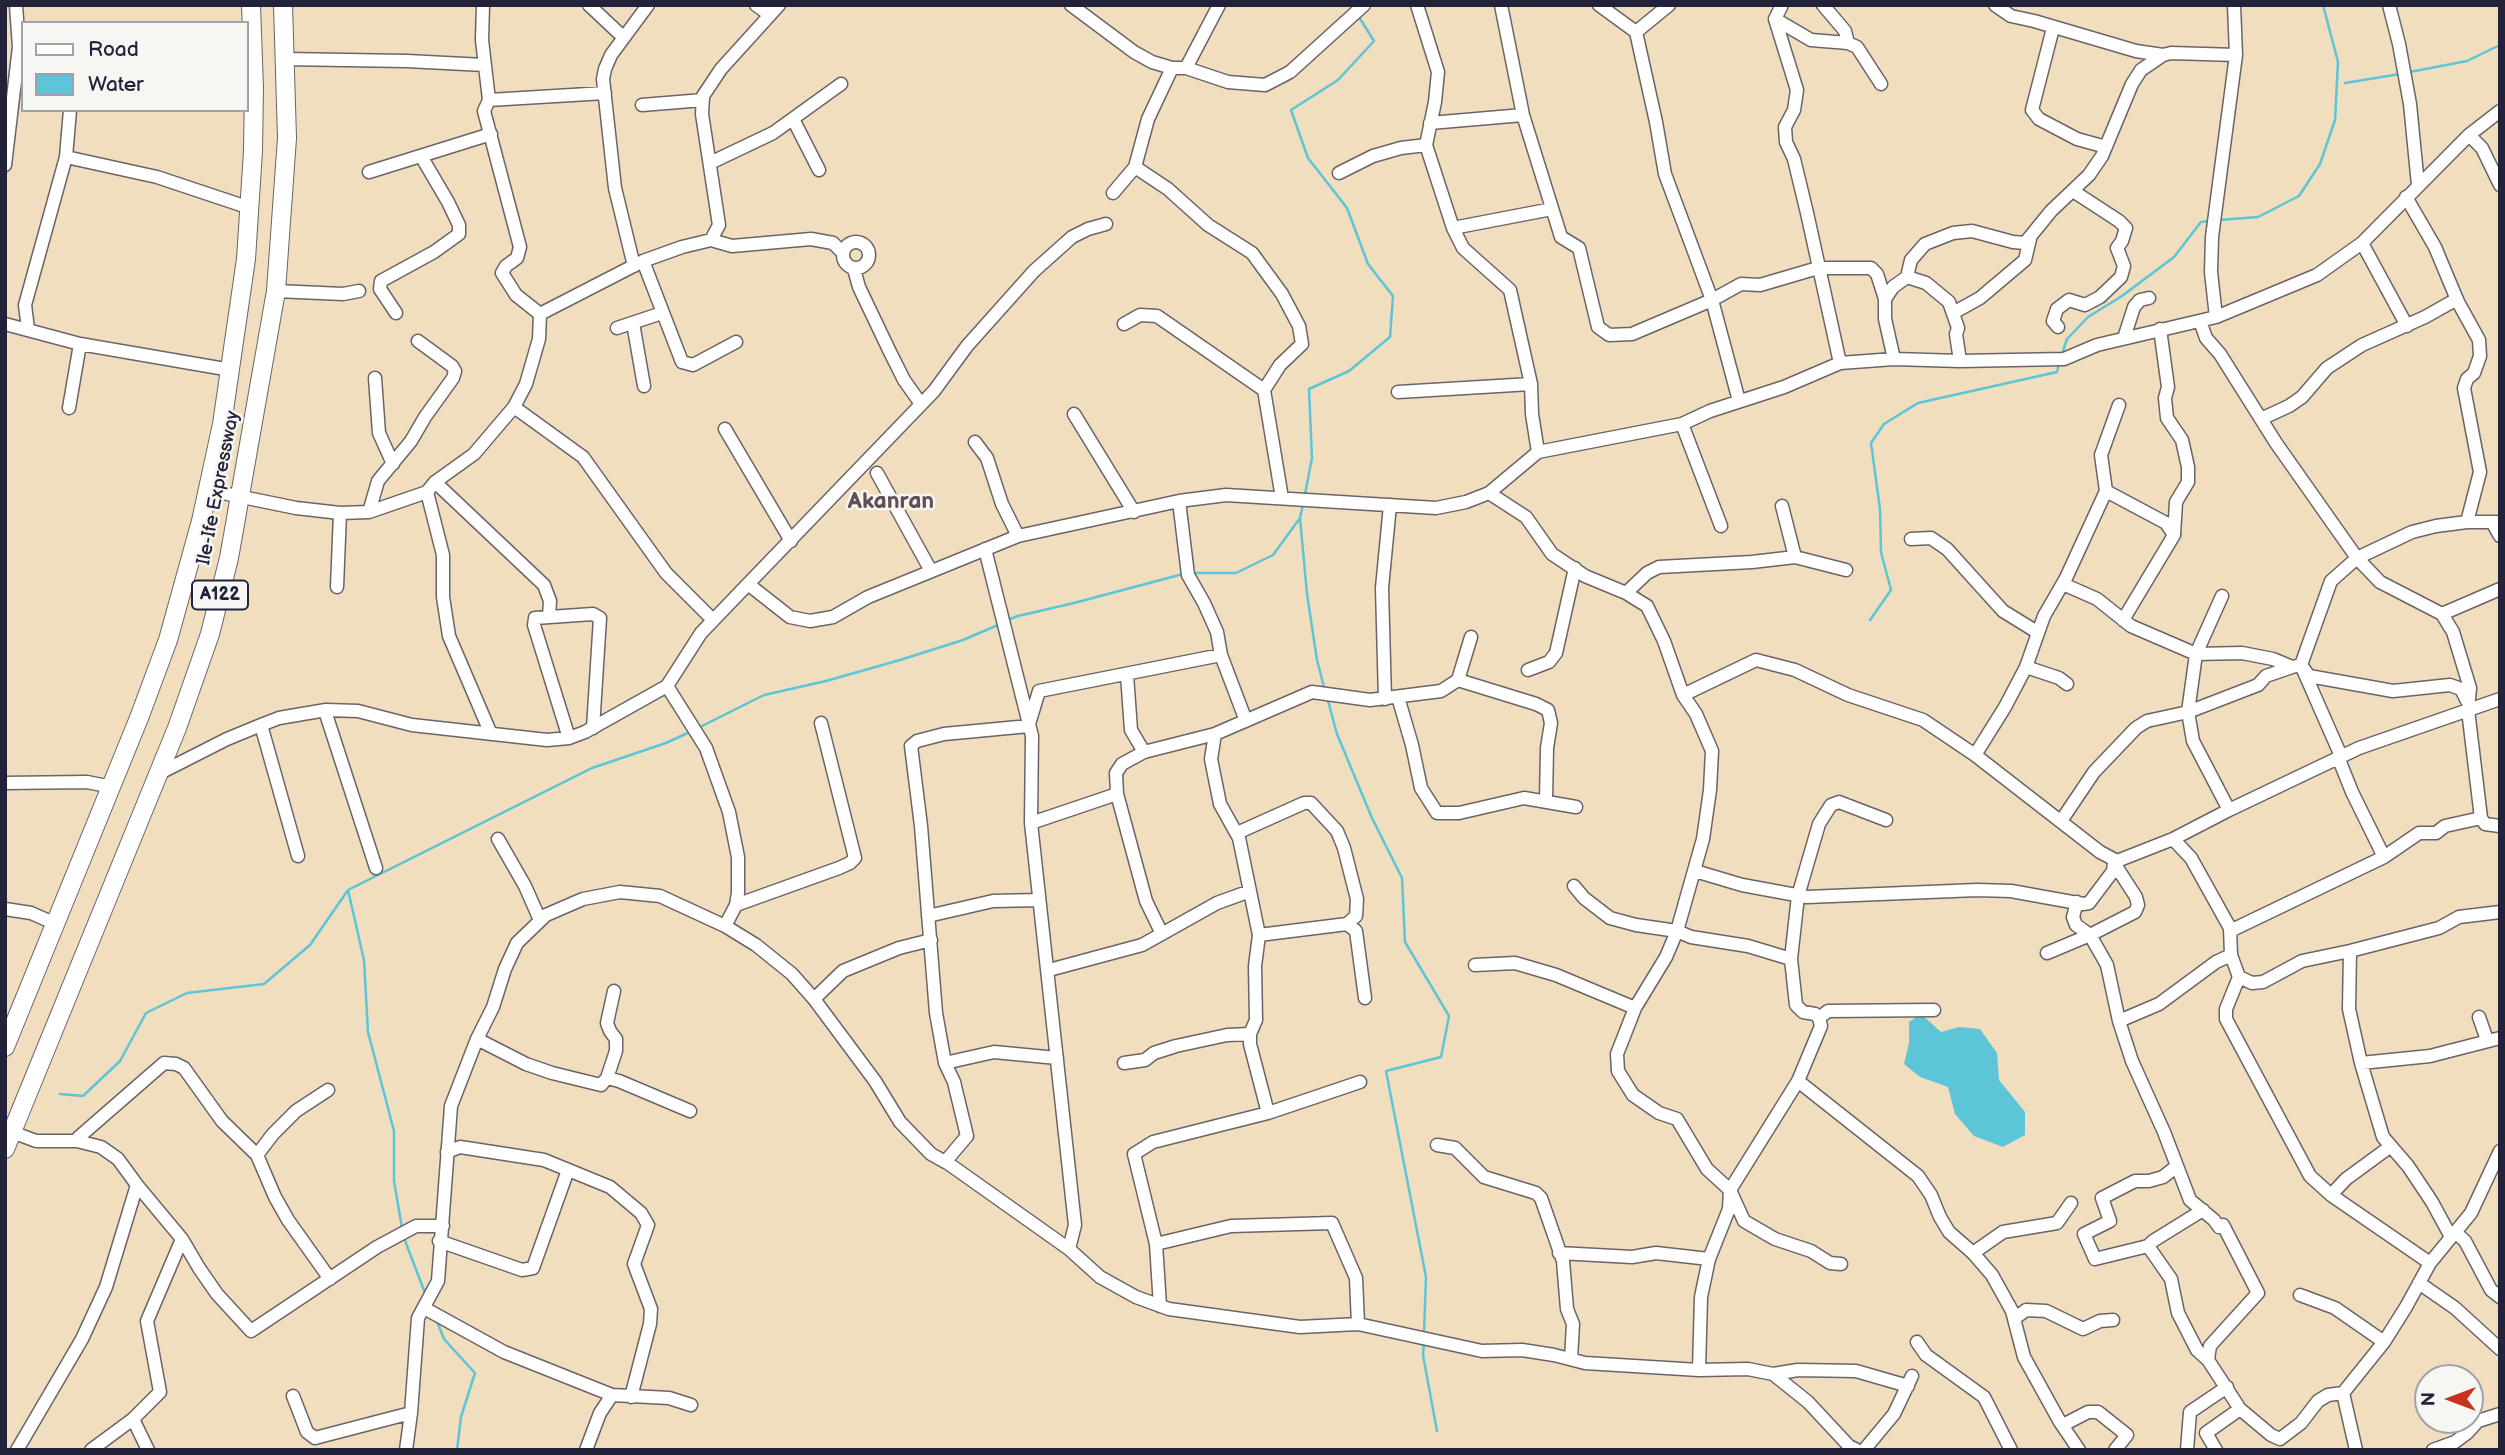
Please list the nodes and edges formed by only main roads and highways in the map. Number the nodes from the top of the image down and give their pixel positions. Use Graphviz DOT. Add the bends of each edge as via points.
graph roads {
  1 [pos="251,5"];
  2 [pos="283,5"];
  3 [pos="5,1047"];
  4 [pos="9,1141"];
  1 -- 3 [label="highway, Ile-Ife Expressway / A122" via="254,88 246,259 208,490 168,640"];
  2 -- 4 [label="highway, Ile-Ife Expressway / A122" via="287,138 276,291 229,558 210,634 158,775"];
}
